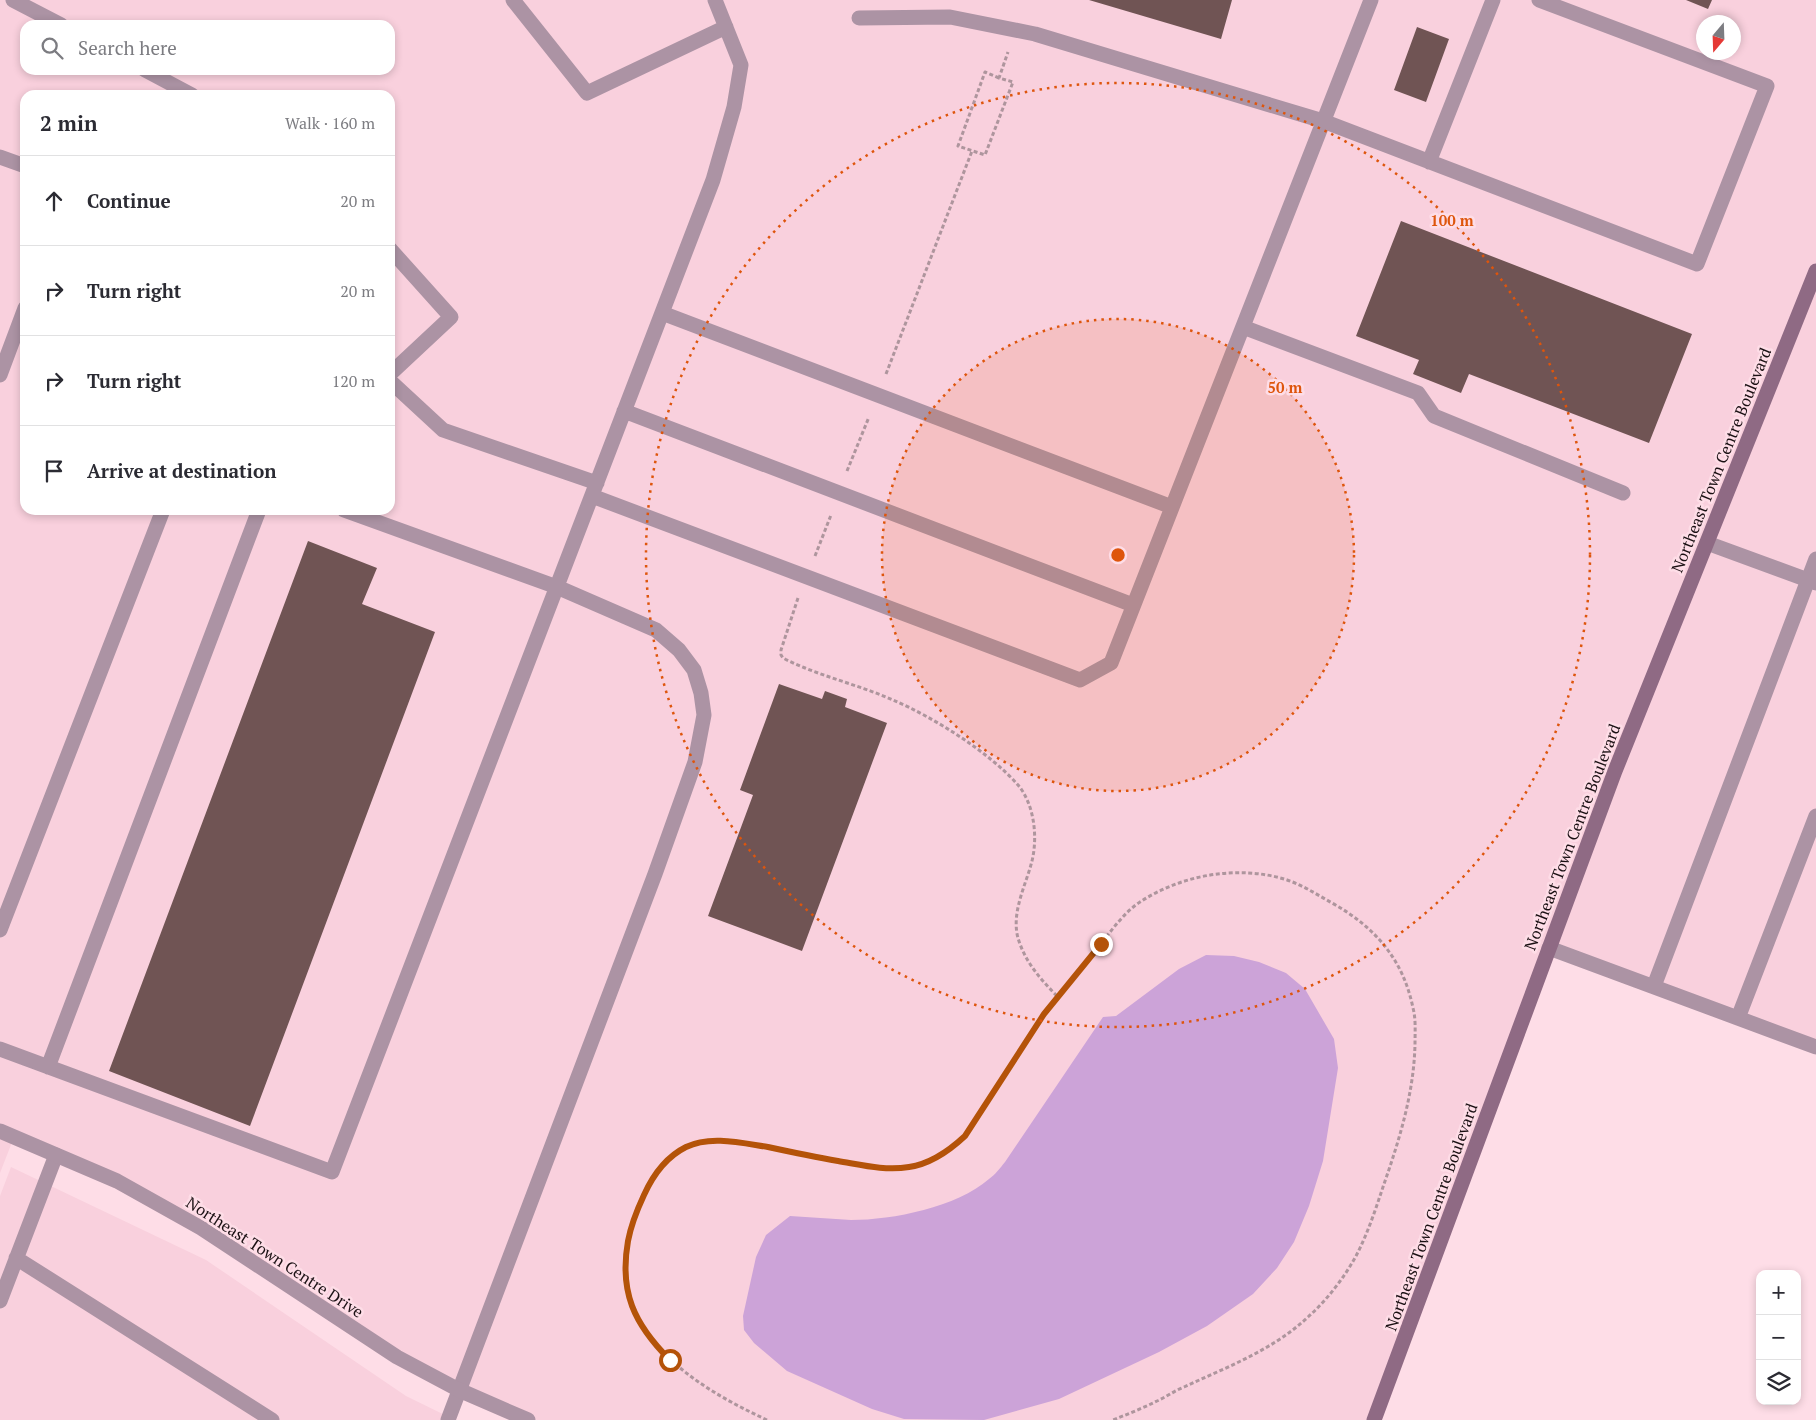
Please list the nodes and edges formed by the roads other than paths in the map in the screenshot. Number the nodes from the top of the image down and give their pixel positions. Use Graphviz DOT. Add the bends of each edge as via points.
graph roads {
  1 [pos="14,0"];
  2 [pos="513,0"];
  3 [pos="715,0"];
  4 [pos="1371,0"];
  5 [pos="1493,0"];
  6 [pos="1539,0"];
  7 [pos="859,18"];
  8 [pos="51,20"];
  9 [pos="726,27"];
  10 [pos="154,75"];
  11 [pos="183,90"];
  12 [pos="1323,121"];
  13 [pos="0,157"];
  14 [pos="1429,162"];
  15 [pos="20,164"];
  16 [pos="395,255"];
  17 [pos="1816,271"];
  18 [pos="662,313"];
  19 [pos="20,321"];
  20 [pos="1242,327"];
  21 [pos="395,369"];
  22 [pos="0,375"];
  23 [pos="395,386"];
  24 [pos="624,411"];
  25 [pos="594,489"];
  26 [pos="1623,492"];
  27 [pos="1172,507"];
  28 [pos="162,515"];
  29 [pos="257,515"];
  30 [pos="358,515"];
  31 [pos="1707,543"];
  32 [pos="1816,559"];
  33 [pos="1812,581"];
  34 [pos="557,587"];
  35 [pos="1133,605"];
  36 [pos="1816,816"];
  37 [pos="0,930"];
  38 [pos="1549,948"];
  39 [pos="1654,986"];
  40 [pos="1738,1018"];
  41 [pos="1816,1047"];
  42 [pos="0,1049"];
  43 [pos="48,1067"];
  44 [pos="0,1131"];
  45 [pos="56,1155"];
  46 [pos="16,1258"];
  47 [pos="0,1301"];
  48 [pos="459,1390"];
  49 [pos="272,1420"];
  50 [pos="448,1420"];
  51 [pos="528,1420"];
  52 [pos="1374,1420"];
  1 -- 8 [label="street"];
  2 -- 9 [label="street" via="587,93"];
  3 -- 9 [label="street"];
  4 -- 12 [label="street"];
  5 -- 14 [label="street"];
  6 -- 14 [label="street" via="1767,86 1697,264"];
  7 -- 12 [label="street" via="950,17 1035,34"];
  9 -- 18 [label="street" via="741,65 734,107 713,180"];
  10 -- 11 [label="street"];
  12 -- 14 [label="street"];
  12 -- 20 [label="street"];
  13 -- 15 [label="street"];
  16 -- 21 [label="street" via="451,317"];
  17 -- 31 [label="street, Northeast Town Centre Boulevard"];
  18 -- 24 [label="street"];
  18 -- 27 [label="street"];
  19 -- 22 [label="street"];
  20 -- 26 [label="street" via="1418,393 1434,416"];
  20 -- 27 [label="street"];
  23 -- 25 [label="street" via="443,430"];
  24 -- 25 [label="street"];
  24 -- 35 [label="street"];
  25 -- 34 [label="street"];
  25 -- 35 [label="street" via="1080,680 1111,663"];
  27 -- 35 [label="street"];
  28 -- 37 [label="street"];
  29 -- 43 [label="street"];
  30 -- 34 [label="street"];
  31 -- 33 [label="street"];
  31 -- 38 [label="street, Northeast Town Centre Boulevard" via="1615,771"];
  32 -- 33 [label="street"];
  33 -- 39 [label="street"];
  34 -- 43 [label="street" via="332,1172"];
  34 -- 48 [label="street" via="656,630 679,650 694,670 704,715 695,762 655,874"];
  36 -- 40 [label="street"];
  38 -- 39 [label="street"];
  38 -- 52 [label="street, Northeast Town Centre Boulevard"];
  39 -- 40 [label="street"];
  40 -- 41 [label="street"];
  42 -- 43 [label="street"];
  44 -- 45 [label="street, Northeast Town Centre Drive"];
  45 -- 46 [label="street"];
  45 -- 48 [label="street, Northeast Town Centre Drive" via="117,1181 201,1228 397,1357"];
  46 -- 47 [label="street"];
  46 -- 49 [label="street"];
  48 -- 50 [label="street"];
  48 -- 51 [label="street, Northeast Town Centre Drive"];
}
